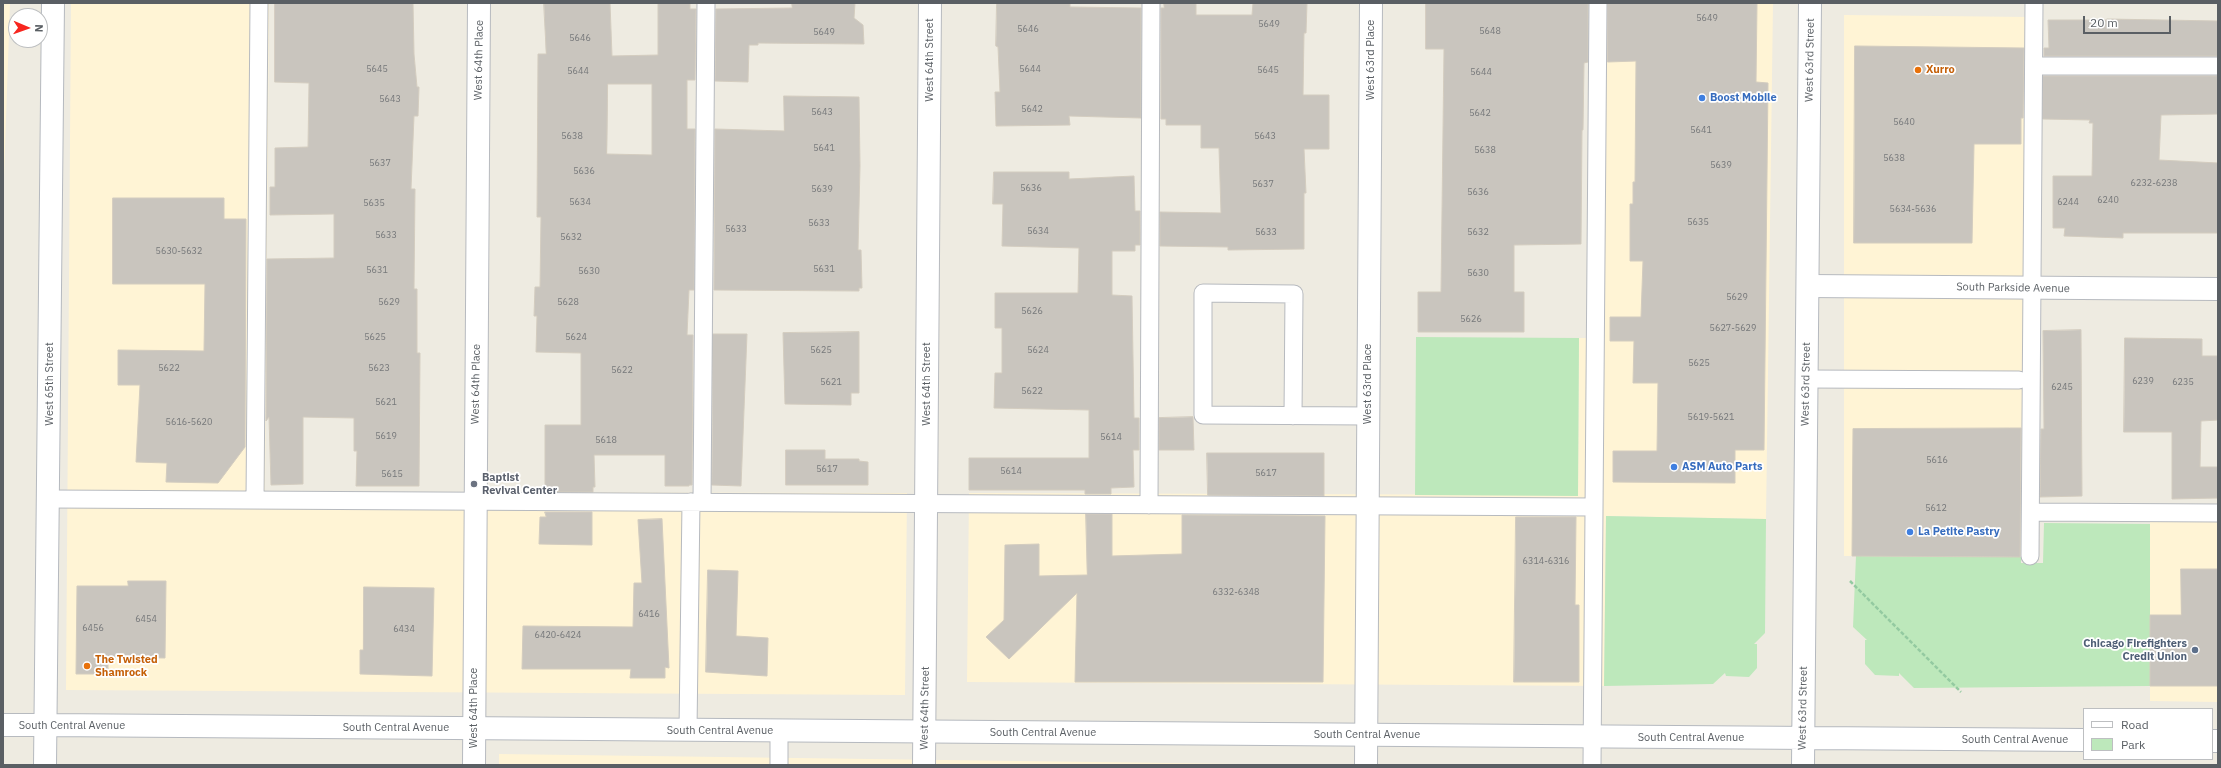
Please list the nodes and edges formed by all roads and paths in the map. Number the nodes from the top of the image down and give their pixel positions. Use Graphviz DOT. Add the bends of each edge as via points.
graph roads {
  1 [pos="53,3"];
  2 [pos="259,3"];
  3 [pos="479,3"];
  4 [pos="706,3"];
  5 [pos="930,3"];
  6 [pos="1151,3"];
  7 [pos="1371,3"];
  8 [pos="1598,3"];
  9 [pos="1810,3"];
  10 [pos="2034,3"];
  11 [pos="2034,66"];
  12 [pos="2218,66"];
  13 [pos="1808,286"];
  14 [pos="2032,288"];
  15 [pos="2218,289"];
  16 [pos="1806,379"];
  17 [pos="2019,380"];
  18 [pos="1294,416"];
  19 [pos="1368,416"];
  20 [pos="49,499"];
  21 [pos="255,499"];
  22 [pos="474,500"];
  23 [pos="696,502"];
  24 [pos="926,504"];
  25 [pos="1149,505"];
  26 [pos="1368,506"];
  27 [pos="1594,507"];
  28 [pos="2031,512"];
  29 [pos="2218,513"];
  30 [pos="2030,556"];
  31 [pos="1850,582"];
  32 [pos="1961,692"];
  33 [pos="3,725"];
  34 [pos="46,726"];
  35 [pos="475,729"];
  36 [pos="688,730"];
  37 [pos="779,731"];
  38 [pos="925,732"];
  39 [pos="1366,735"];
  40 [pos="1592,737"];
  41 [pos="1803,739"];
  42 [pos="2083,740"];
  43 [pos="45,765"];
  44 [pos="474,765"];
  45 [pos="779,765"];
  46 [pos="924,765"];
  47 [pos="1366,765"];
  48 [pos="1592,765"];
  49 [pos="1803,765"];
  1 -- 20 [label="street, West 65th Street"];
  2 -- 21 [label="lane"];
  3 -- 22 [label="street, West 64th Place"];
  4 -- 23 [label="lane"];
  5 -- 24 [label="street, West 64th Street"];
  6 -- 25 [label="lane"];
  7 -- 19 [label="street, West 63rd Place"];
  8 -- 27 [label="lane"];
  9 -- 13 [label="street, West 63rd Street"];
  10 -- 11 [label="lane"];
  11 -- 12 [label="lane"];
  11 -- 14 [label="lane"];
  13 -- 14 [label="street, South Parkside Avenue"];
  13 -- 16 [label="street, West 63rd Street"];
  14 -- 15 [label="street, South Parkside Avenue"];
  14 -- 28 [label="lane"];
  16 -- 17 [label="lane"];
  16 -- 41 [label="street, West 63rd Street"];
  18 -- 18 [label="lane" via="1294,294 1203,293 1203,415"];
  18 -- 19 [label="lane"];
  19 -- 26 [label="street, West 63rd Place"];
  20 -- 21 [label="lane"];
  20 -- 34 [label="street, West 65th Street"];
  21 -- 22 [label="lane"];
  22 -- 23 [label="lane"];
  22 -- 35 [label="street, West 64th Place"];
  23 -- 24 [label="lane"];
  23 -- 36 [label="lane"];
  24 -- 25 [label="lane"];
  24 -- 38 [label="street, West 64th Street"];
  25 -- 26 [label="lane"];
  26 -- 27 [label="lane"];
  26 -- 39 [label="street, West 63rd Place"];
  27 -- 40 [label="lane"];
  28 -- 29 [label="lane"];
  28 -- 30 [label="lane"];
  31 -- 32 [label="path"];
  33 -- 34 [label="street, South Central Avenue"];
  34 -- 35 [label="street, South Central Avenue"];
  34 -- 43 [label="street, West 65th Street"];
  35 -- 36 [label="street, South Central Avenue"];
  35 -- 44 [label="street, West 64th Place"];
  36 -- 37 [label="street, South Central Avenue"];
  37 -- 38 [label="street, South Central Avenue"];
  37 -- 45 [label="lane"];
  38 -- 39 [label="street, South Central Avenue"];
  38 -- 46 [label="street, West 64th Street"];
  39 -- 40 [label="street, South Central Avenue"];
  39 -- 47 [label="street, West 63rd Place"];
  40 -- 41 [label="street, South Central Avenue"];
  40 -- 48 [label="lane"];
  41 -- 42 [label="street, South Central Avenue"];
  41 -- 49 [label="street, West 63rd Street"];
}
